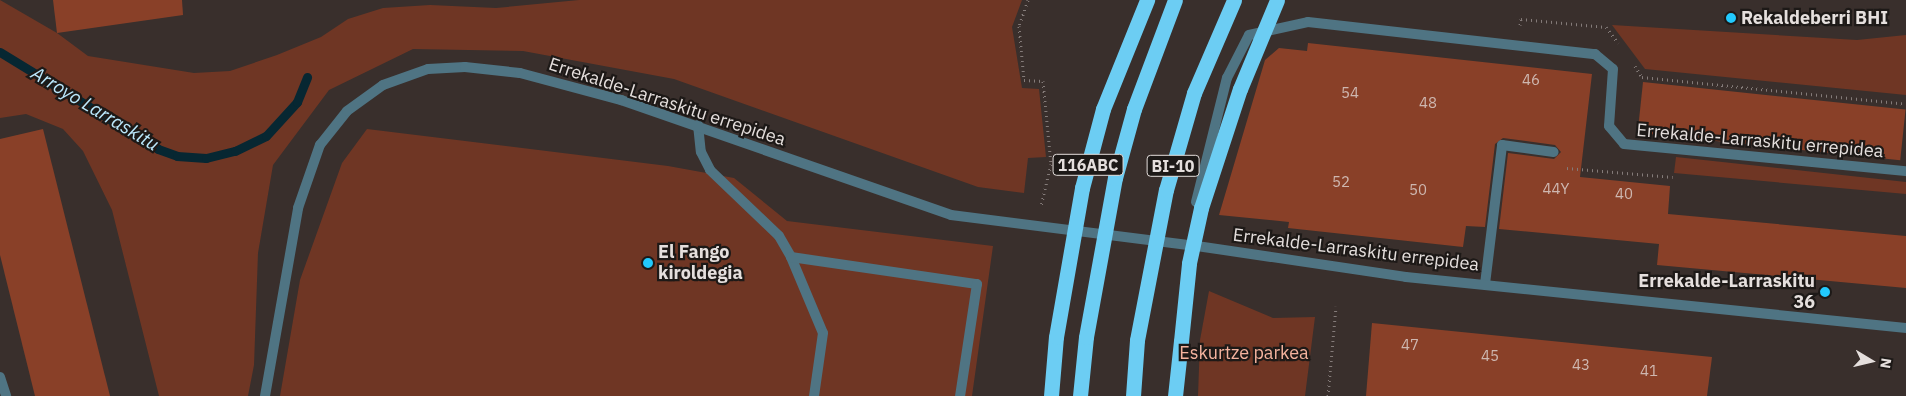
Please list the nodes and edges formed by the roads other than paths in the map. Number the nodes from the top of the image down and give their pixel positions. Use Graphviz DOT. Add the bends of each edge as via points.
graph roads {
  1 [pos="1147,0"];
  2 [pos="1175,0"];
  3 [pos="1234,0"];
  4 [pos="1277,0"];
  5 [pos="698,124"];
  6 [pos="1554,152"];
  7 [pos="1906,171"];
  8 [pos="1190,245"];
  9 [pos="791,256"];
  10 [pos="1485,284"];
  11 [pos="1906,328"];
  12 [pos="0,377"];
  13 [pos="6,396"];
  14 [pos="265,396"];
  15 [pos="814,396"];
  16 [pos="960,396"];
  17 [pos="1051,396"];
  18 [pos="1080,396"];
  19 [pos="1133,396"];
  20 [pos="1175,396"];
  1 -- 17 [label="highway, 116ABC, bridge" via="1103,109 1082,188 1056,338"];
  2 -- 18 [label="highway, BI-10, bridge" via="1134,109 1115,178 1086,337"];
  3 -- 19 [label="highway, BI-10, bridge" via="1194,93 1168,182 1137,340"];
  4 -- 20 [label="highway, bridge" via="1240,89 1201,208 1189,264"];
  5 -- 8 [label="street, Errekalde-Larraskitu errepidea" via="952,215"];
  5 -- 9 [label="street" via="701,152 710,170 778,236"];
  5 -- 14 [label="street, Errekalde-Larraskitu errepidea" via="520,73 465,67 428,69 383,85 347,111 320,146 311,164 298,208"];
  6 -- 10 [label="street" via="1502,145"];
  7 -- 8 [label="street, Errekalde-Larraskitu errepidea" via="1624,144 1610,126 1613,69 1604,58 1595,54 1308,22 1249,35 1227,78 1195,205"];
  8 -- 10 [label="street, Errekalde-Larraskitu errepidea" via="1406,277"];
  9 -- 15 [label="street" via="823,332"];
  9 -- 16 [label="street" via="977,284"];
  10 -- 11 [label="street, Errekalde-Larraskitu errepidea"];
  12 -- 13 [label="street"];
}
